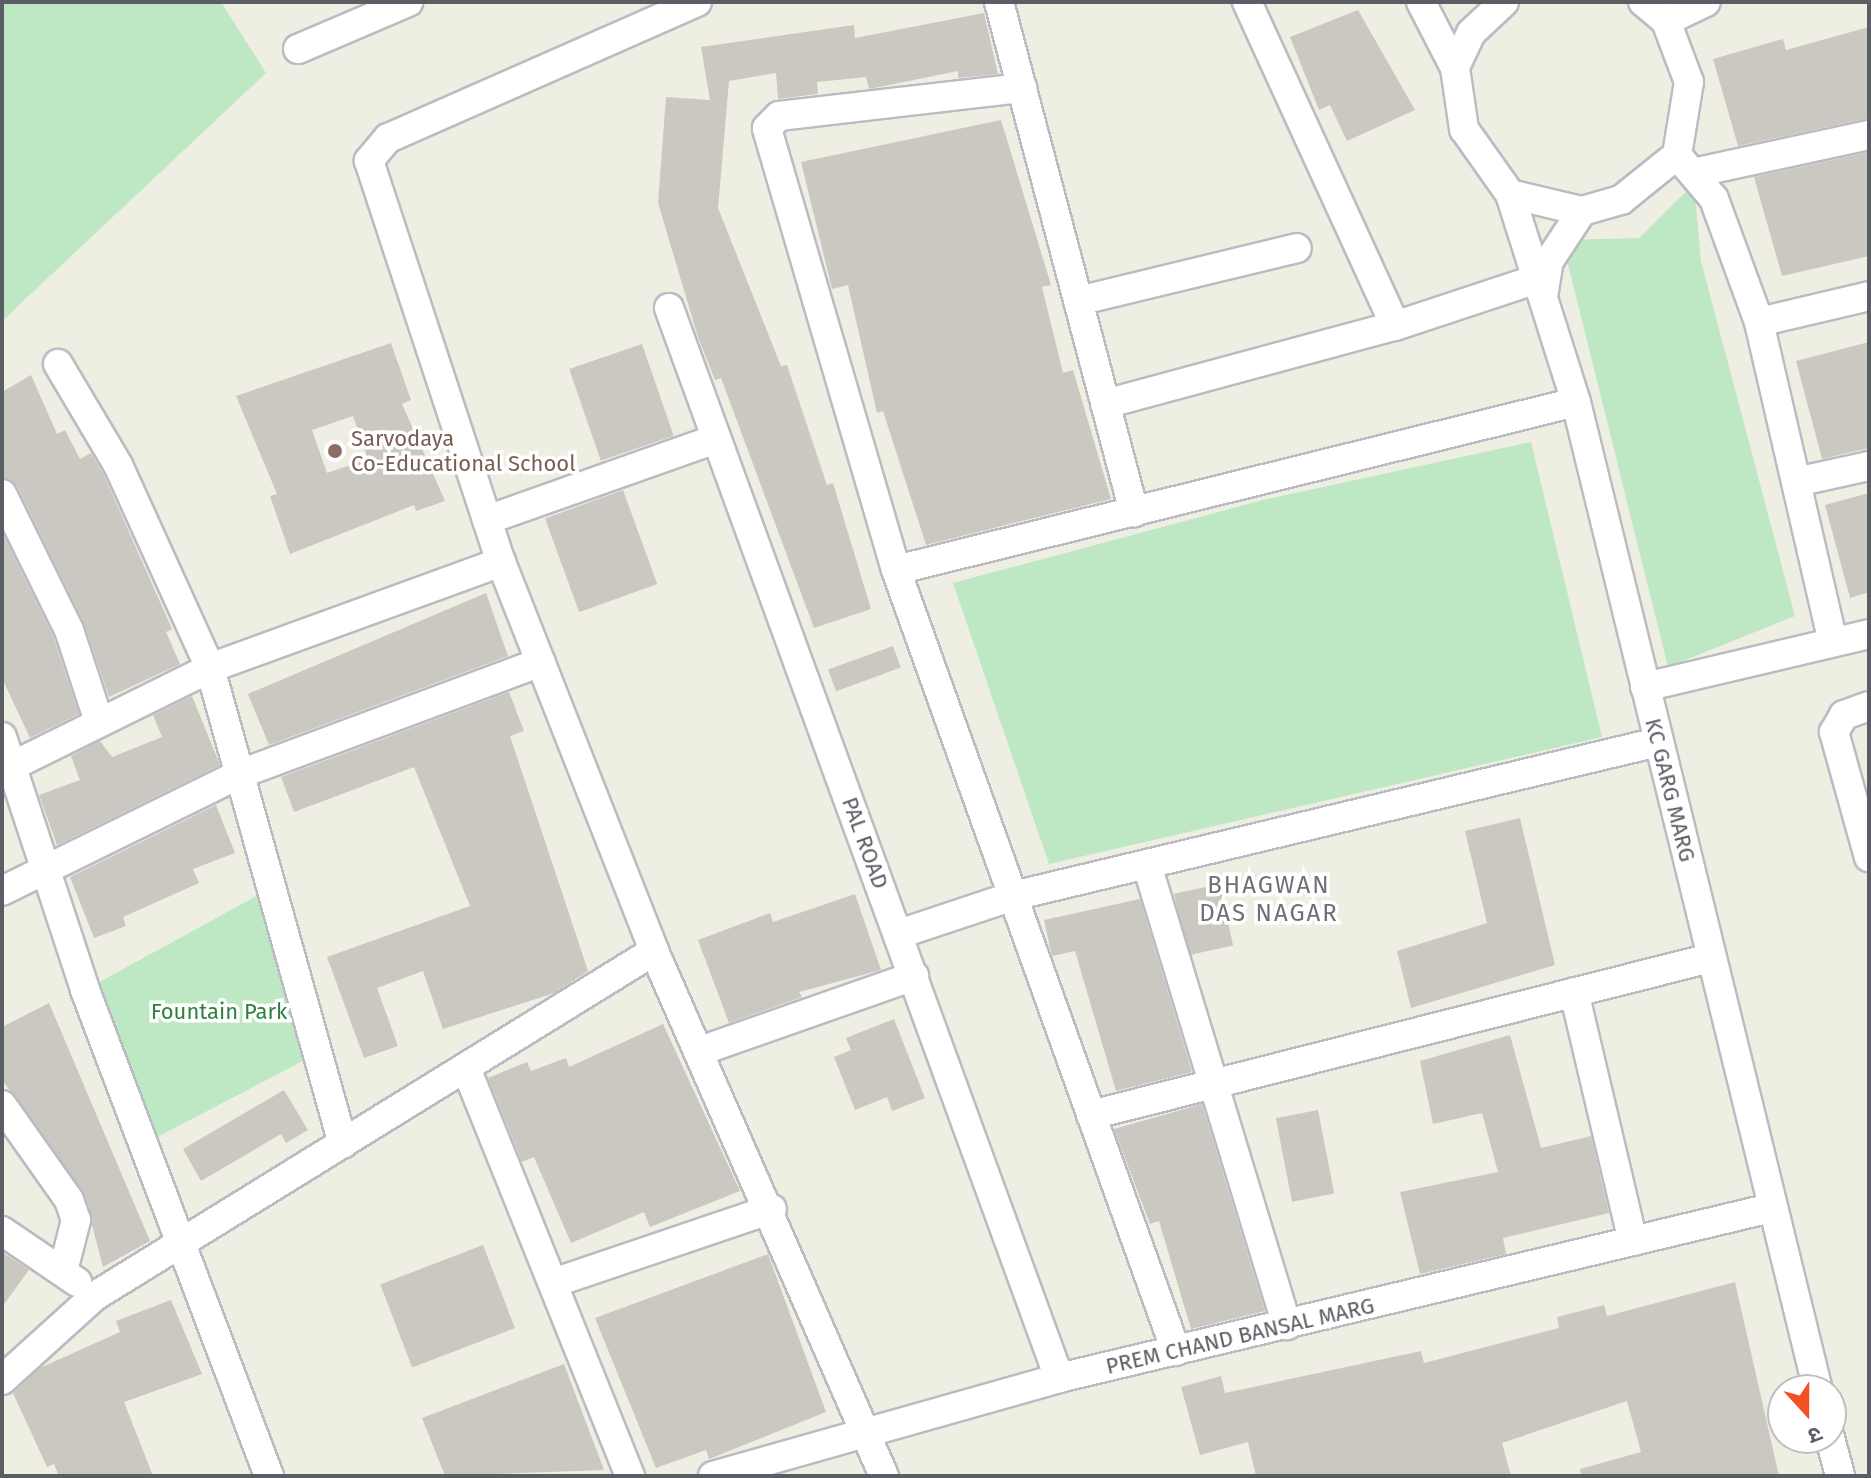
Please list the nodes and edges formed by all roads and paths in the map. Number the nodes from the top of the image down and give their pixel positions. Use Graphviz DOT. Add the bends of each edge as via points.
graph roads {
  1 [pos="408,2"];
  2 [pos="697,2"];
  3 [pos="999,2"];
  4 [pos="1247,2"];
  5 [pos="1421,2"];
  6 [pos="1504,2"];
  7 [pos="1643,2"];
  8 [pos="1706,2"];
  9 [pos="653,11"];
  10 [pos="1666,21"];
  11 [pos="298,49"];
  12 [pos="1455,68"];
  13 [pos="1022,88"];
  14 [pos="1869,135"];
  15 [pos="1685,164"];
  16 [pos="1510,194"];
  17 [pos="1582,211"];
  18 [pos="1297,248"];
  19 [pos="1542,285"];
  20 [pos="1869,296"];
  21 [pos="1078,301"];
  22 [pos="669,308"];
  23 [pos="1759,322"];
  24 [pos="1395,326"];
  25 [pos="58,364"];
  26 [pos="1576,402"];
  27 [pos="1105,404"];
  28 [pos="716,439"];
  29 [pos="1869,466"];
  30 [pos="1796,482"];
  31 [pos="2,494"];
  32 [pos="1134,512"];
  33 [pos="487,520"];
  34 [pos="501,562"];
  35 [pos="896,570"];
  36 [pos="1869,634"];
  37 [pos="1833,642"];
  38 [pos="541,662"];
  39 [pos="210,668"];
  40 [pos="1645,687"];
  41 [pos="1869,706"];
  42 [pos="99,722"];
  43 [pos="2,737"];
  44 [pos="1658,742"];
  45 [pos="8,768"];
  46 [pos="240,774"];
  47 [pos="1864,817"];
  48 [pos="1869,857"];
  49 [pos="1147,865"];
  50 [pos="47,868"];
  51 [pos="2,891"];
  52 [pos="1013,896"];
  53 [pos="899,934"];
  54 [pos="654,951"];
  55 [pos="1710,958"];
  56 [pos="914,976"];
  57 [pos="1574,992"];
  58 [pos="700,1051"];
  59 [pos="466,1068"];
  60 [pos="1213,1083"];
  61 [pos="2,1105"];
  62 [pos="1091,1115"];
  63 [pos="343,1144"];
  64 [pos="1771,1208"];
  65 [pos="772,1209"];
  66 [pos="2,1231"];
  67 [pos="1633,1241"];
  68 [pos="182,1243"];
  69 [pos="63,1271"];
  70 [pos="553,1283"];
  71 [pos="95,1296"];
  72 [pos="1287,1325"];
  73 [pos="1176,1351"];
  74 [pos="1814,1374"];
  75 [pos="1059,1378"];
  76 [pos="2,1380"];
  77 [pos="867,1428"];
  78 [pos="1834,1454"];
  79 [pos="269,1476"];
  80 [pos="630,1476"];
  81 [pos="713,1476"];
  82 [pos="884,1476"];
  83 [pos="1840,1476"];
  1 -- 11 [label="street"];
  2 -- 9 [label="street"];
  3 -- 13 [label="street"];
  4 -- 24 [label="street"];
  5 -- 12 [label="street"];
  6 -- 12 [label="street" via="1471,33"];
  7 -- 10 [label="street"];
  8 -- 10 [label="street"];
  9 -- 33 [label="street" via="388,138 369,161"];
  10 -- 15 [label="street" via="1689,82"];
  12 -- 16 [label="street, KC GARG MARG" via="1464,129"];
  13 -- 21 [label="street"];
  13 -- 35 [label="street" via="779,116 767,128"];
  14 -- 15 [label="street"];
  15 -- 17 [label="street" via="1621,200"];
  15 -- 23 [label="street" via="1714,199"];
  16 -- 17 [label="street"];
  16 -- 19 [label="street, KC GARG MARG"];
  17 -- 19 [label="street" via="1549,261"];
  18 -- 21 [label="street"];
  19 -- 24 [label="street"];
  19 -- 26 [label="street, KC GARG MARG"];
  20 -- 23 [label="street"];
  21 -- 27 [label="street"];
  22 -- 28 [label="street, PAL ROAD"];
  23 -- 30 [label="street"];
  24 -- 27 [label="street"];
  25 -- 39 [label="street" via="118,465"];
  26 -- 32 [label="street"];
  26 -- 40 [label="street, KC GARG MARG"];
  27 -- 32 [label="street"];
  28 -- 33 [label="street"];
  28 -- 53 [label="street, PAL ROAD"];
  29 -- 30 [label="street"];
  30 -- 37 [label="street"];
  31 -- 42 [label="street" via="69,630"];
  32 -- 35 [label="street"];
  33 -- 34 [label="street"];
  34 -- 38 [label="street"];
  34 -- 39 [label="street"];
  35 -- 52 [label="street"];
  36 -- 37 [label="street"];
  37 -- 40 [label="street"];
  38 -- 46 [label="street"];
  38 -- 54 [label="street"];
  39 -- 42 [label="street"];
  39 -- 46 [label="street"];
  40 -- 44 [label="street, KC GARG MARG"];
  41 -- 47 [label="street" via="1844,715 1834,732"];
  42 -- 45 [label="street"];
  43 -- 45 [label="street"];
  44 -- 49 [label="street"];
  44 -- 55 [label="street, KC GARG MARG"];
  45 -- 50 [label="street"];
  46 -- 50 [label="street"];
  46 -- 63 [label="street"];
  47 -- 48 [label="street"];
  49 -- 52 [label="street"];
  49 -- 60 [label="street"];
  50 -- 51 [label="street"];
  50 -- 68 [label="street" via="85,990"];
  52 -- 53 [label="street"];
  52 -- 62 [label="street"];
  53 -- 56 [label="street, PAL ROAD"];
  54 -- 58 [label="street"];
  54 -- 59 [label="street"];
  55 -- 57 [label="street"];
  55 -- 64 [label="street, KC GARG MARG"];
  56 -- 58 [label="street"];
  56 -- 75 [label="street, PAL ROAD"];
  57 -- 60 [label="street"];
  57 -- 67 [label="street"];
  58 -- 65 [label="street"];
  59 -- 63 [label="street"];
  59 -- 70 [label="street"];
  60 -- 62 [label="street"];
  60 -- 72 [label="street"];
  61 -- 69 [label="street" via="69,1200 76,1220"];
  62 -- 73 [label="street"];
  63 -- 68 [label="street"];
  64 -- 67 [label="street, PREM CHAND BANSAL MARG"];
  64 -- 74 [label="street, KC GARG MARG"];
  65 -- 70 [label="street"];
  65 -- 77 [label="street"];
  66 -- 69 [label="street"];
  67 -- 72 [label="street, PREM CHAND BANSAL MARG"];
  68 -- 71 [label="street"];
  68 -- 79 [label="street"];
  69 -- 71 [label="street"];
  70 -- 80 [label="street"];
  71 -- 76 [label="street"];
  72 -- 73 [label="street, PREM CHAND BANSAL MARG"];
  73 -- 75 [label="street, PREM CHAND BANSAL MARG"];
  75 -- 77 [label="street, PREM CHAND BANSAL MARG"];
  77 -- 81 [label="street, PREM CHAND BANSAL MARG"];
  77 -- 82 [label="street"];
  78 -- 83 [label="street"];
}
